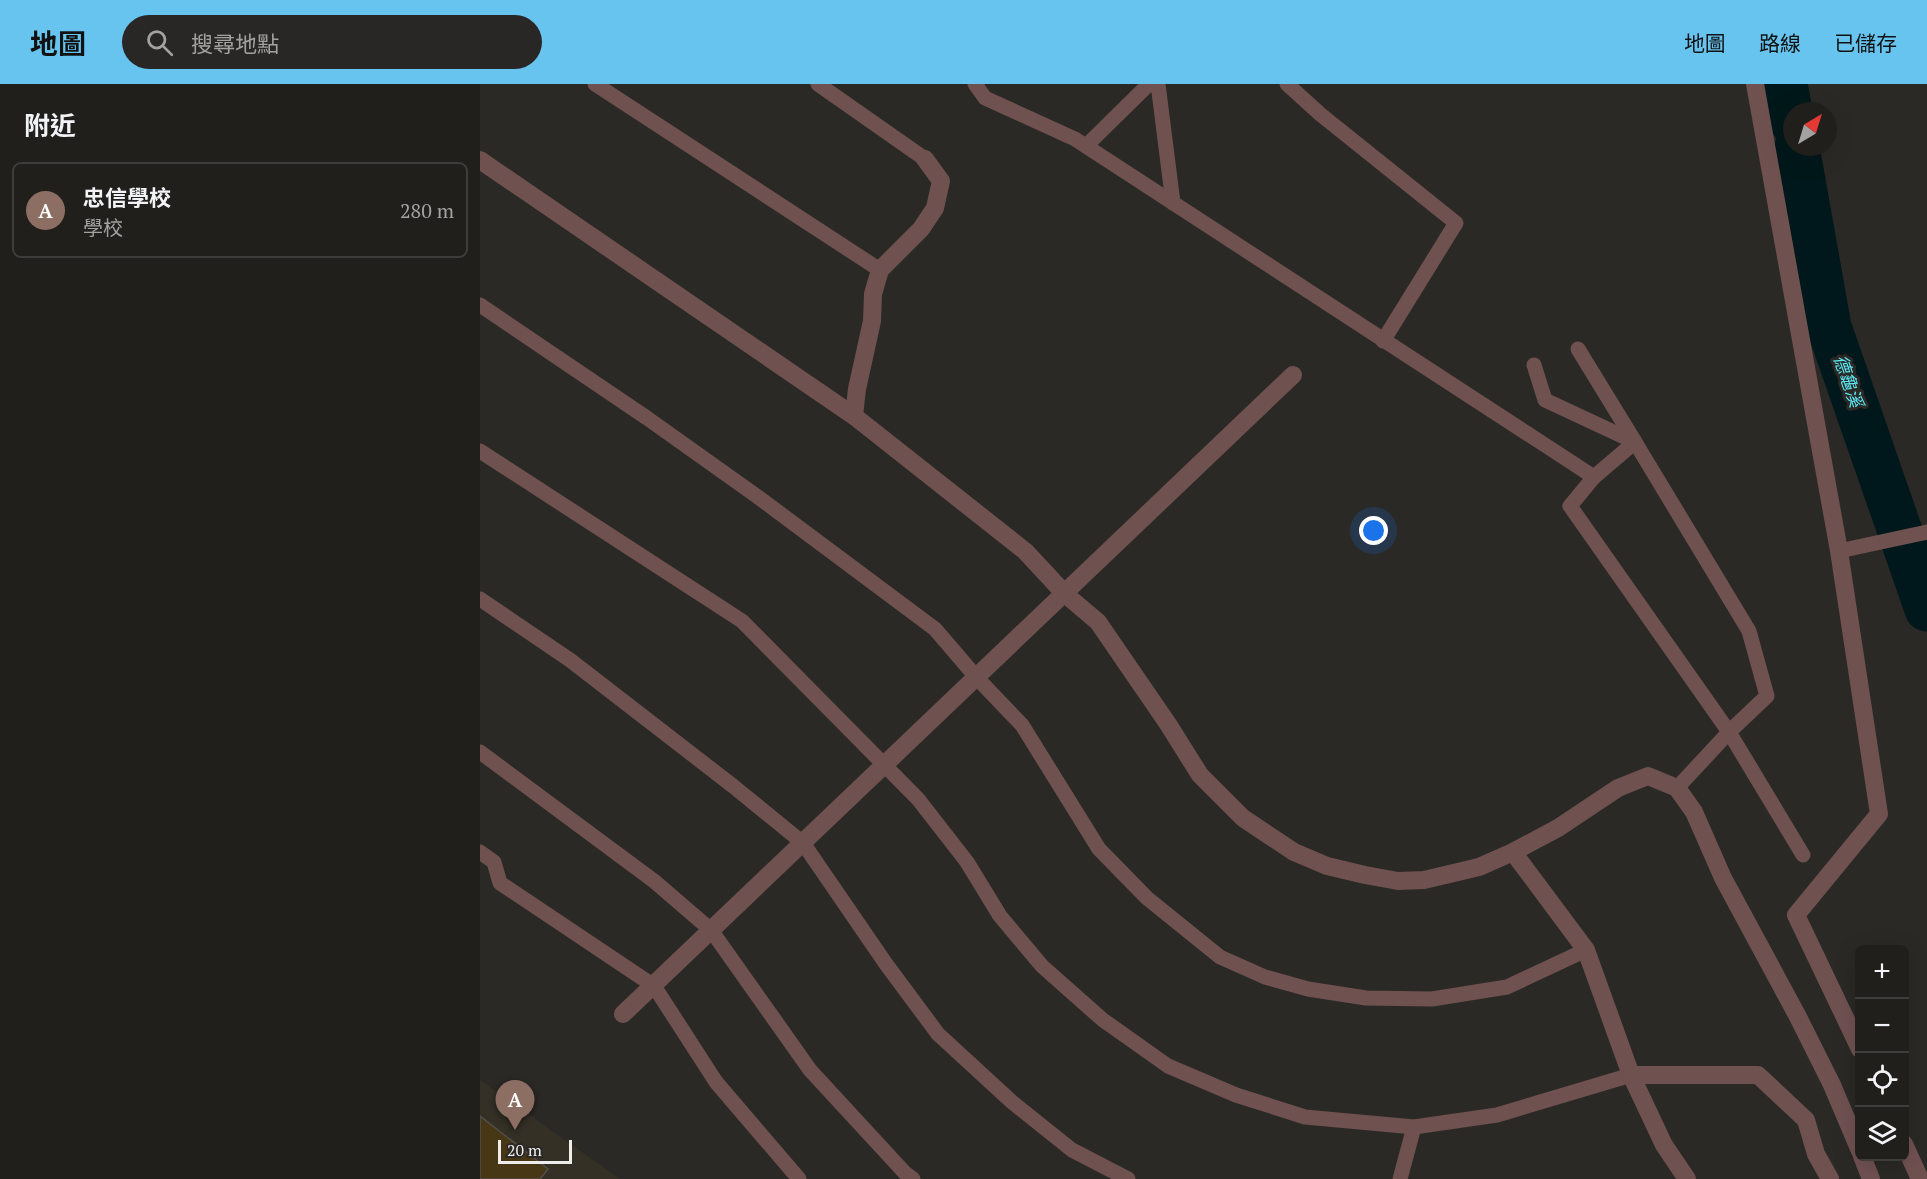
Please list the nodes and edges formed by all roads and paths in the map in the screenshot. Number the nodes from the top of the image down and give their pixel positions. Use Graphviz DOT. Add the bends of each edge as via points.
graph roads {
  1 [pos="596,84"];
  2 [pos="818,84"];
  3 [pos="975,84"];
  4 [pos="1149,84"];
  5 [pos="1158,84"];
  6 [pos="1287,84"];
  7 [pos="1755,84"];
  8 [pos="1086,146"];
  9 [pos="925,159"];
  10 [pos="480,160"];
  11 [pos="1173,203"];
  12 [pos="880,270"];
  13 [pos="480,305"];
  14 [pos="1383,341"];
  15 [pos="1578,349"];
  16 [pos="1534,365"];
  17 [pos="1293,375"];
  18 [pos="854,416"];
  19 [pos="1635,442"];
  20 [pos="480,452"];
  21 [pos="1594,477"];
  22 [pos="1922,534"];
  23 [pos="1840,550"];
  24 [pos="1065,594"];
  25 [pos="480,599"];
  26 [pos="977,678"];
  27 [pos="1729,732"];
  28 [pos="480,752"];
  29 [pos="885,766"];
  30 [pos="1677,788"];
  31 [pos="804,843"];
  32 [pos="480,852"];
  33 [pos="1513,852"];
  34 [pos="1803,855"];
  35 [pos="711,930"];
  36 [pos="1586,950"];
  37 [pos="654,986"];
  38 [pos="623,1014"];
  39 [pos="1855,1039"];
  40 [pos="1631,1075"];
  41 [pos="1414,1127"];
  42 [pos="1855,1139"];
  43 [pos="1909,1153"];
  44 [pos="1864,1161"];
  45 [pos="799,1179"];
  46 [pos="913,1179"];
  47 [pos="1128,1179"];
  48 [pos="1401,1179"];
  49 [pos="1687,1179"];
  50 [pos="1830,1179"];
  51 [pos="1871,1179"];
  52 [pos="1920,1179"];
  1 -- 12 [label="lane"];
  2 -- 9 [label="lane"];
  3 -- 8 [label="lane" via="985,98"];
  4 -- 8 [label="lane"];
  5 -- 11 [label="lane"];
  6 -- 14 [label="lane" via="1456,223"];
  7 -- 23 [label="street"];
  8 -- 11 [label="lane"];
  9 -- 12 [label="street" via="941,181 935,208 921,229"];
  10 -- 18 [label="street"];
  11 -- 14 [label="lane"];
  12 -- 18 [label="street"];
  13 -- 26 [label="lane" via="647,418 884,590 935,629"];
  14 -- 21 [label="lane"];
  15 -- 19 [label="lane"];
  16 -- 19 [label="lane" via="1545,400"];
  17 -- 24 [label="street"];
  18 -- 24 [label="street" via="1025,551"];
  19 -- 21 [label="lane"];
  19 -- 27 [label="lane" via="1749,630 1767,696"];
  20 -- 29 [label="lane" via="742,621"];
  21 -- 27 [label="lane" via="1570,506"];
  22 -- 23 [label="lane"];
  23 -- 39 [label="street" via="1879,814 1796,915"];
  24 -- 26 [label="street"];
  24 -- 33 [label="street" via="1098,622 1200,775 1244,818 1294,852 1327,866 1398,881 1424,880 1468,870"];
  25 -- 31 [label="lane" via="570,660"];
  26 -- 29 [label="street"];
  26 -- 36 [label="lane" via="1022,725 1099,849 1147,898 1220,957 1265,977 1308,988 1366,998 1432,999 1507,987"];
  27 -- 30 [label="lane"];
  27 -- 34 [label="lane"];
  28 -- 35 [label="lane" via="654,881"];
  29 -- 31 [label="street"];
  29 -- 41 [label="lane" via="918,799 967,862 1000,916 1042,966 1103,1020 1168,1066 1236,1095 1305,1117"];
  30 -- 33 [label="street" via="1648,776 1618,788"];
  30 -- 42 [label="street" via="1694,812 1723,878 1797,1015"];
  31 -- 35 [label="street"];
  31 -- 47 [label="lane" via="938,1034 1072,1150"];
  32 -- 37 [label="lane" via="494,862 500,883"];
  33 -- 36 [label="street"];
  35 -- 37 [label="street"];
  35 -- 46 [label="lane" via="810,1070"];
  36 -- 40 [label="street"];
  37 -- 38 [label="street"];
  37 -- 45 [label="lane" via="716,1082"];
  40 -- 41 [label="lane" via="1497,1115"];
  40 -- 49 [label="street" via="1664,1145"];
  40 -- 50 [label="street" via="1758,1075 1806,1120 1816,1154"];
  41 -- 48 [label="lane"];
  43 -- 52 [label="street"];
  44 -- 51 [label="street"];
}
